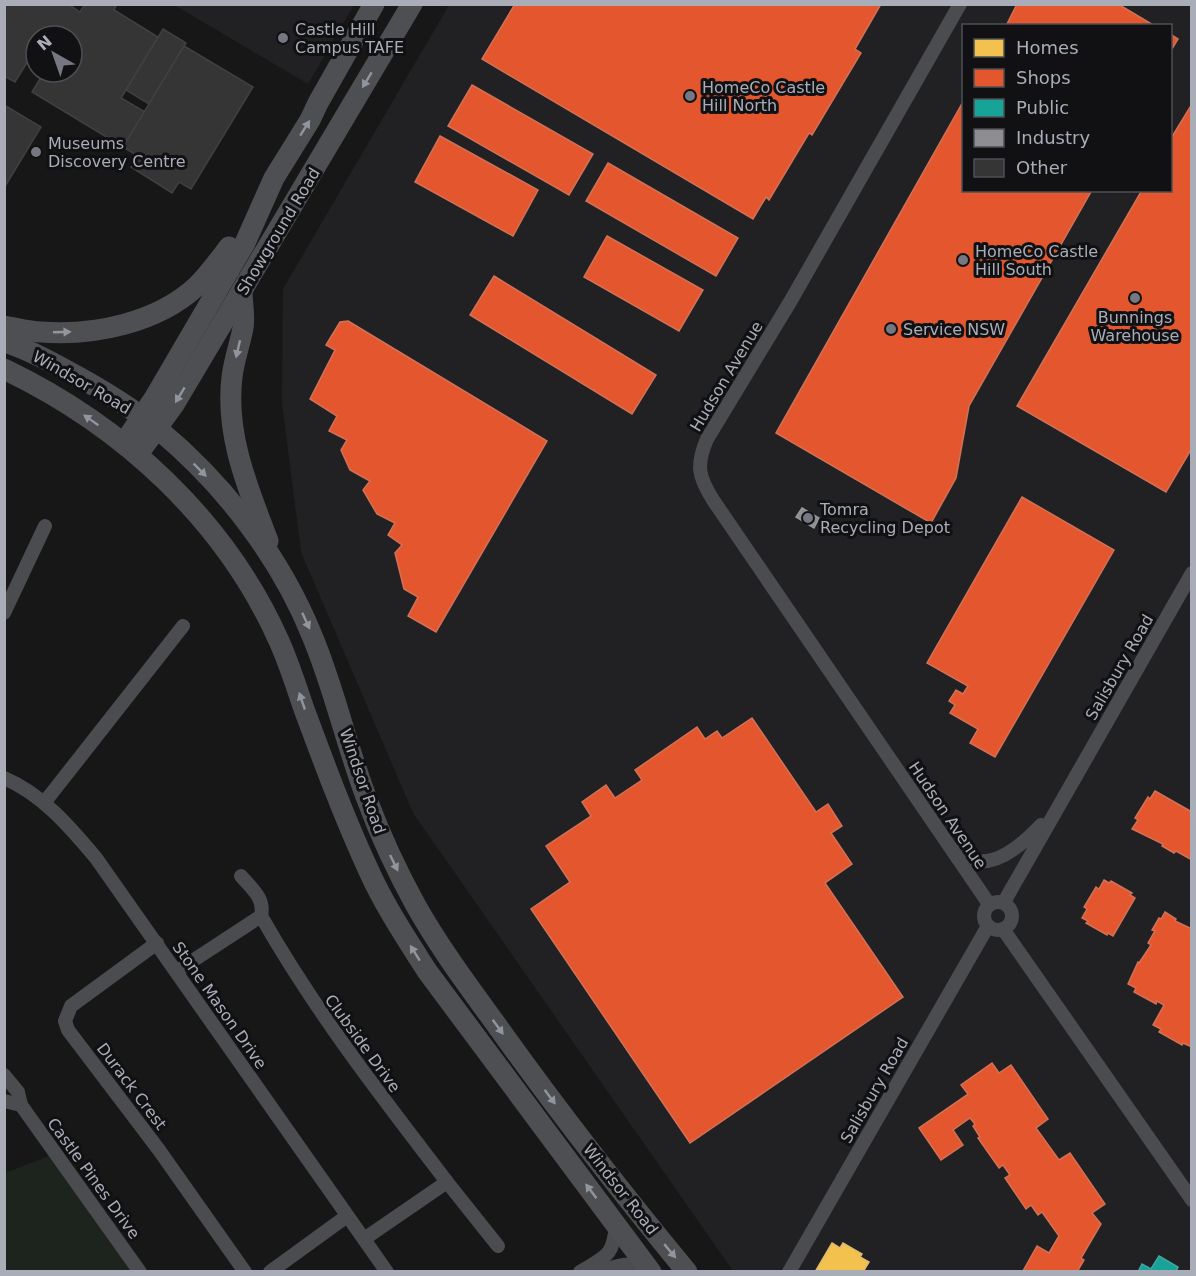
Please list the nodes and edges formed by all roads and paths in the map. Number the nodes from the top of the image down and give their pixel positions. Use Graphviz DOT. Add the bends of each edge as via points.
graph roads {
  1 [pos="374,4"];
  2 [pos="412,4"];
  3 [pos="960,4"];
  4 [pos="274,178"];
  5 [pos="242,291"];
  6 [pos="4,326"];
  7 [pos="4,342"];
  8 [pos="4,369"];
  9 [pos="150,423"];
  10 [pos="131,449"];
  11 [pos="45,526"];
  12 [pos="279,569"];
  13 [pos="1191,573"];
  14 [pos="4,614"];
  15 [pos="183,626"];
  16 [pos="4,778"];
  17 [pos="44,803"];
  18 [pos="1059,804"];
  19 [pos="947,843"];
  20 [pos="241,876"];
  21 [pos="996,903"];
  22 [pos="261,916"];
  23 [pos="988,926"];
  24 [pos="1004,929"];
  25 [pos="157,943"];
  26 [pos="177,971"];
  27 [pos="4,1075"];
  28 [pos="4,1101"];
  29 [pos="21,1105"];
  30 [pos="447,1182"];
  31 [pos="1191,1200"];
  32 [pos="347,1215"];
  33 [pos="616,1225"];
  34 [pos="364,1239"];
  35 [pos="498,1246"];
  36 [pos="650,1269"];
  37 [pos="140,1272"];
  38 [pos="245,1272"];
  39 [pos="270,1272"];
  40 [pos="387,1272"];
  41 [pos="580,1272"];
  42 [pos="603,1272"];
  43 [pos="687,1272"];
  44 [pos="789,1272"];
  4 -- 1 [label="main road, Showground Road, one-way"];
  2 -- 5 [label="main road, Showground Road, one-way"];
  3 -- 19 [label="street, Hudson Avenue" via="707,440 699,464 702,480 713,500"];
  6 -- 4 [label="main road, one-way" via="73,332 113,327 155,313 206,276"];
  4 -- 9 [label="main road, Showground Road" via="245,243"];
  5 -- 9 [label="main road, Showground Road, one-way"];
  5 -- 12 [label="main road, one-way" via="243,326 232,378 235,442"];
  7 -- 9 [label="main road, Windsor Road" via="76,376"];
  10 -- 8 [label="main road, Windsor Road, one-way" via="58,397"];
  9 -- 10 [label="main road, Showground Road"];
  9 -- 12 [label="main road, Windsor Road, one-way" via="206,475"];
  33 -- 10 [label="main road, Windsor Road, one-way" via="403,934 368,870 283,651 257,599 219,540 178,493"];
  11 -- 14 [label="street"];
  12 -- 43 [label="main road, Windsor Road, one-way" via="328,675 367,801 416,906 521,1058"];
  13 -- 18 [label="street, Salisbury Road"];
  15 -- 17 [label="street"];
  16 -- 17 [label="street, Stone Mason Drive"];
  17 -- 25 [label="street, Stone Mason Drive" via="96,858"];
  18 -- 19 [label="street" via="1026,841 994,861 969,859"];
  18 -- 21 [label="street, Salisbury Road"];
  19 -- 21 [label="street, Hudson Avenue"];
  20 -- 22 [label="street, Clubside Drive" via="263,906"];
  21 -- 23 [label="street" via="983,915"];
  21 -- 24 [label="street" via="1008,905 1012,913"];
  22 -- 26 [label="street"];
  22 -- 30 [label="street, Clubside Drive" via="330,1027"];
  23 -- 24 [label="street"];
  23 -- 44 [label="street, Salisbury Road"];
  24 -- 31 [label="street"];
  25 -- 26 [label="street, Stone Mason Drive"];
  25 -- 38 [label="street, Durack Crest" via="71,1006 65,1021"];
  26 -- 32 [label="street, Stone Mason Drive"];
  27 -- 29 [label="street, Castle Pines Drive" via="18,1092"];
  28 -- 29 [label="street"];
  29 -- 37 [label="street, Castle Pines Drive"];
  30 -- 34 [label="street"];
  30 -- 35 [label="street, Clubside Drive"];
  32 -- 34 [label="street, Stone Mason Drive"];
  32 -- 39 [label="street"];
  33 -- 36 [label="main road, Windsor Road"];
  33 -- 41 [label="street" via="614,1246 609,1253"];
  34 -- 40 [label="street, Stone Mason Drive"];
  36 -- 42 [label="street" via="626,1263"];
}
